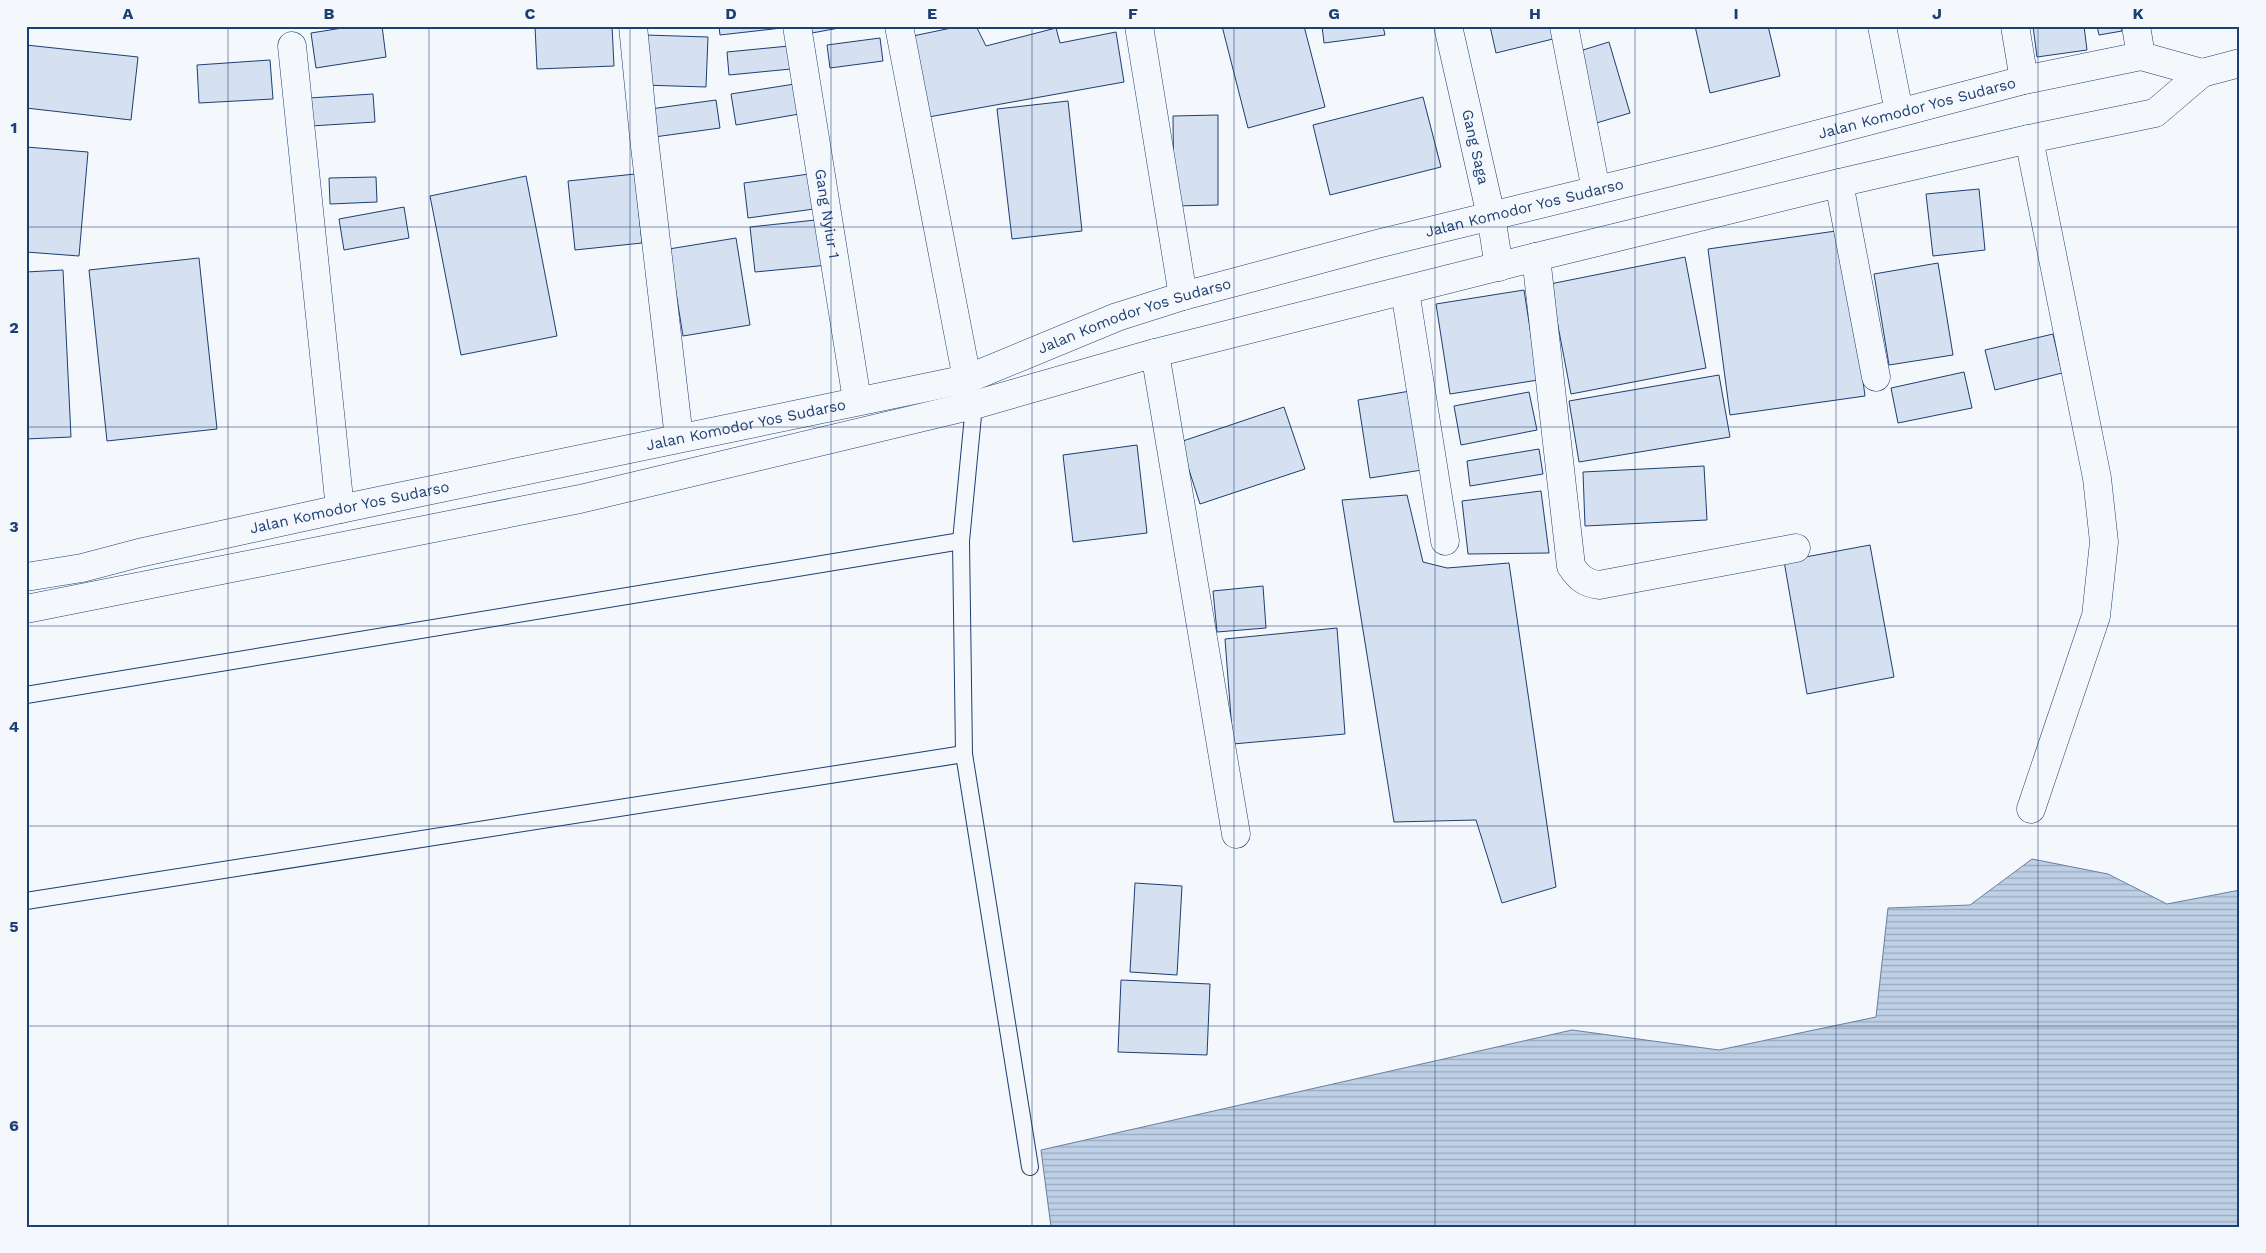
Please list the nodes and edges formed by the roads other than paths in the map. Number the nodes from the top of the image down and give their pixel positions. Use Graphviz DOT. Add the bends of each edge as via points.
graph roads {
  1 [pos="632,26"];
  2 [pos="797,26"];
  3 [pos="899,26"];
  4 [pos="1138,26"];
  5 [pos="1448,26"];
  6 [pos="1564,26"];
  7 [pos="1882,26"];
  8 [pos="2015,26"];
  9 [pos="2136,26"];
  10 [pos="292,46"];
  11 [pos="2142,56"];
  12 [pos="2240,63"];
  13 [pos="2202,73"];
  14 [pos="2024,80"];
  15 [pos="1899,112"];
  16 [pos="2029,139"];
  17 [pos="1594,183"];
  18 [pos="1839,183"];
  19 [pos="1491,216"];
  20 [pos="1536,257"];
  21 [pos="1499,266"];
  22 [pos="1405,291"];
  23 [pos="1183,296"];
  24 [pos="1155,353"];
  25 [pos="1876,377"];
  26 [pos="967,378"];
  27 [pos="857,400"];
  28 [pos="974,405"];
  29 [pos="679,438"];
  30 [pos="340,509"];
  31 [pos="961,541"];
  32 [pos="1445,541"];
  33 [pos="1796,548"];
  34 [pos="26,577"];
  35 [pos="26,609"];
  36 [pos="26,695"];
  37 [pos="964,754"];
  38 [pos="2030,809"];
  39 [pos="1236,834"];
  40 [pos="26,901"];
  41 [pos="1030,1167"];
  1 -- 29 [label="main road"];
  2 -- 27 [label="main road, Gang Nyiur 1"];
  3 -- 26 [label="main road"];
  4 -- 23 [label="main road"];
  5 -- 19 [label="main road, Gang Saga"];
  6 -- 17 [label="main road"];
  7 -- 15 [label="main road"];
  8 -- 14 [label="main road"];
  9 -- 11 [label="main road"];
  10 -- 30 [label="main road"];
  11 -- 13 [label="main road, Jalan Komodor Yos Sudarso"];
  11 -- 14 [label="main road, Jalan Komodor Yos Sudarso"];
  12 -- 13 [label="main road"];
  13 -- 16 [label="main road" via="2155,112"];
  14 -- 15 [label="main road, Jalan Komodor Yos Sudarso"];
  15 -- 17 [label="main road, Jalan Komodor Yos Sudarso" via="1716,161"];
  16 -- 18 [label="main road"];
  16 -- 38 [label="main road" via="2097,478 2104,542 2096,616"];
  17 -- 19 [label="main road, Jalan Komodor Yos Sudarso"];
  18 -- 20 [label="main road"];
  18 -- 25 [label="main road"];
  19 -- 21 [label="main road, Gang Saga"];
  19 -- 23 [label="main road, Jalan Komodor Yos Sudarso"];
  20 -- 21 [label="main road"];
  20 -- 33 [label="main road" via="1571,566 1577,574 1585,582 1599,585"];
  21 -- 22 [label="main road"];
  22 -- 24 [label="main road"];
  22 -- 32 [label="main road"];
  23 -- 26 [label="main road, Jalan Komodor Yos Sudarso" via="1117,317"];
  24 -- 28 [label="main road"];
  24 -- 39 [label="main road"];
  26 -- 27 [label="main road, Jalan Komodor Yos Sudarso"];
  27 -- 29 [label="main road, Jalan Komodor Yos Sudarso"];
  28 -- 31 [label="lane"];
  28 -- 35 [label="main road" via="580,499"];
  29 -- 30 [label="main road, Jalan Komodor Yos Sudarso"];
  30 -- 34 [label="main road, Jalan Komodor Yos Sudarso" via="82,568"];
  31 -- 36 [label="lane"];
  31 -- 37 [label="lane"];
  37 -- 40 [label="lane"];
  37 -- 41 [label="lane"];
}
